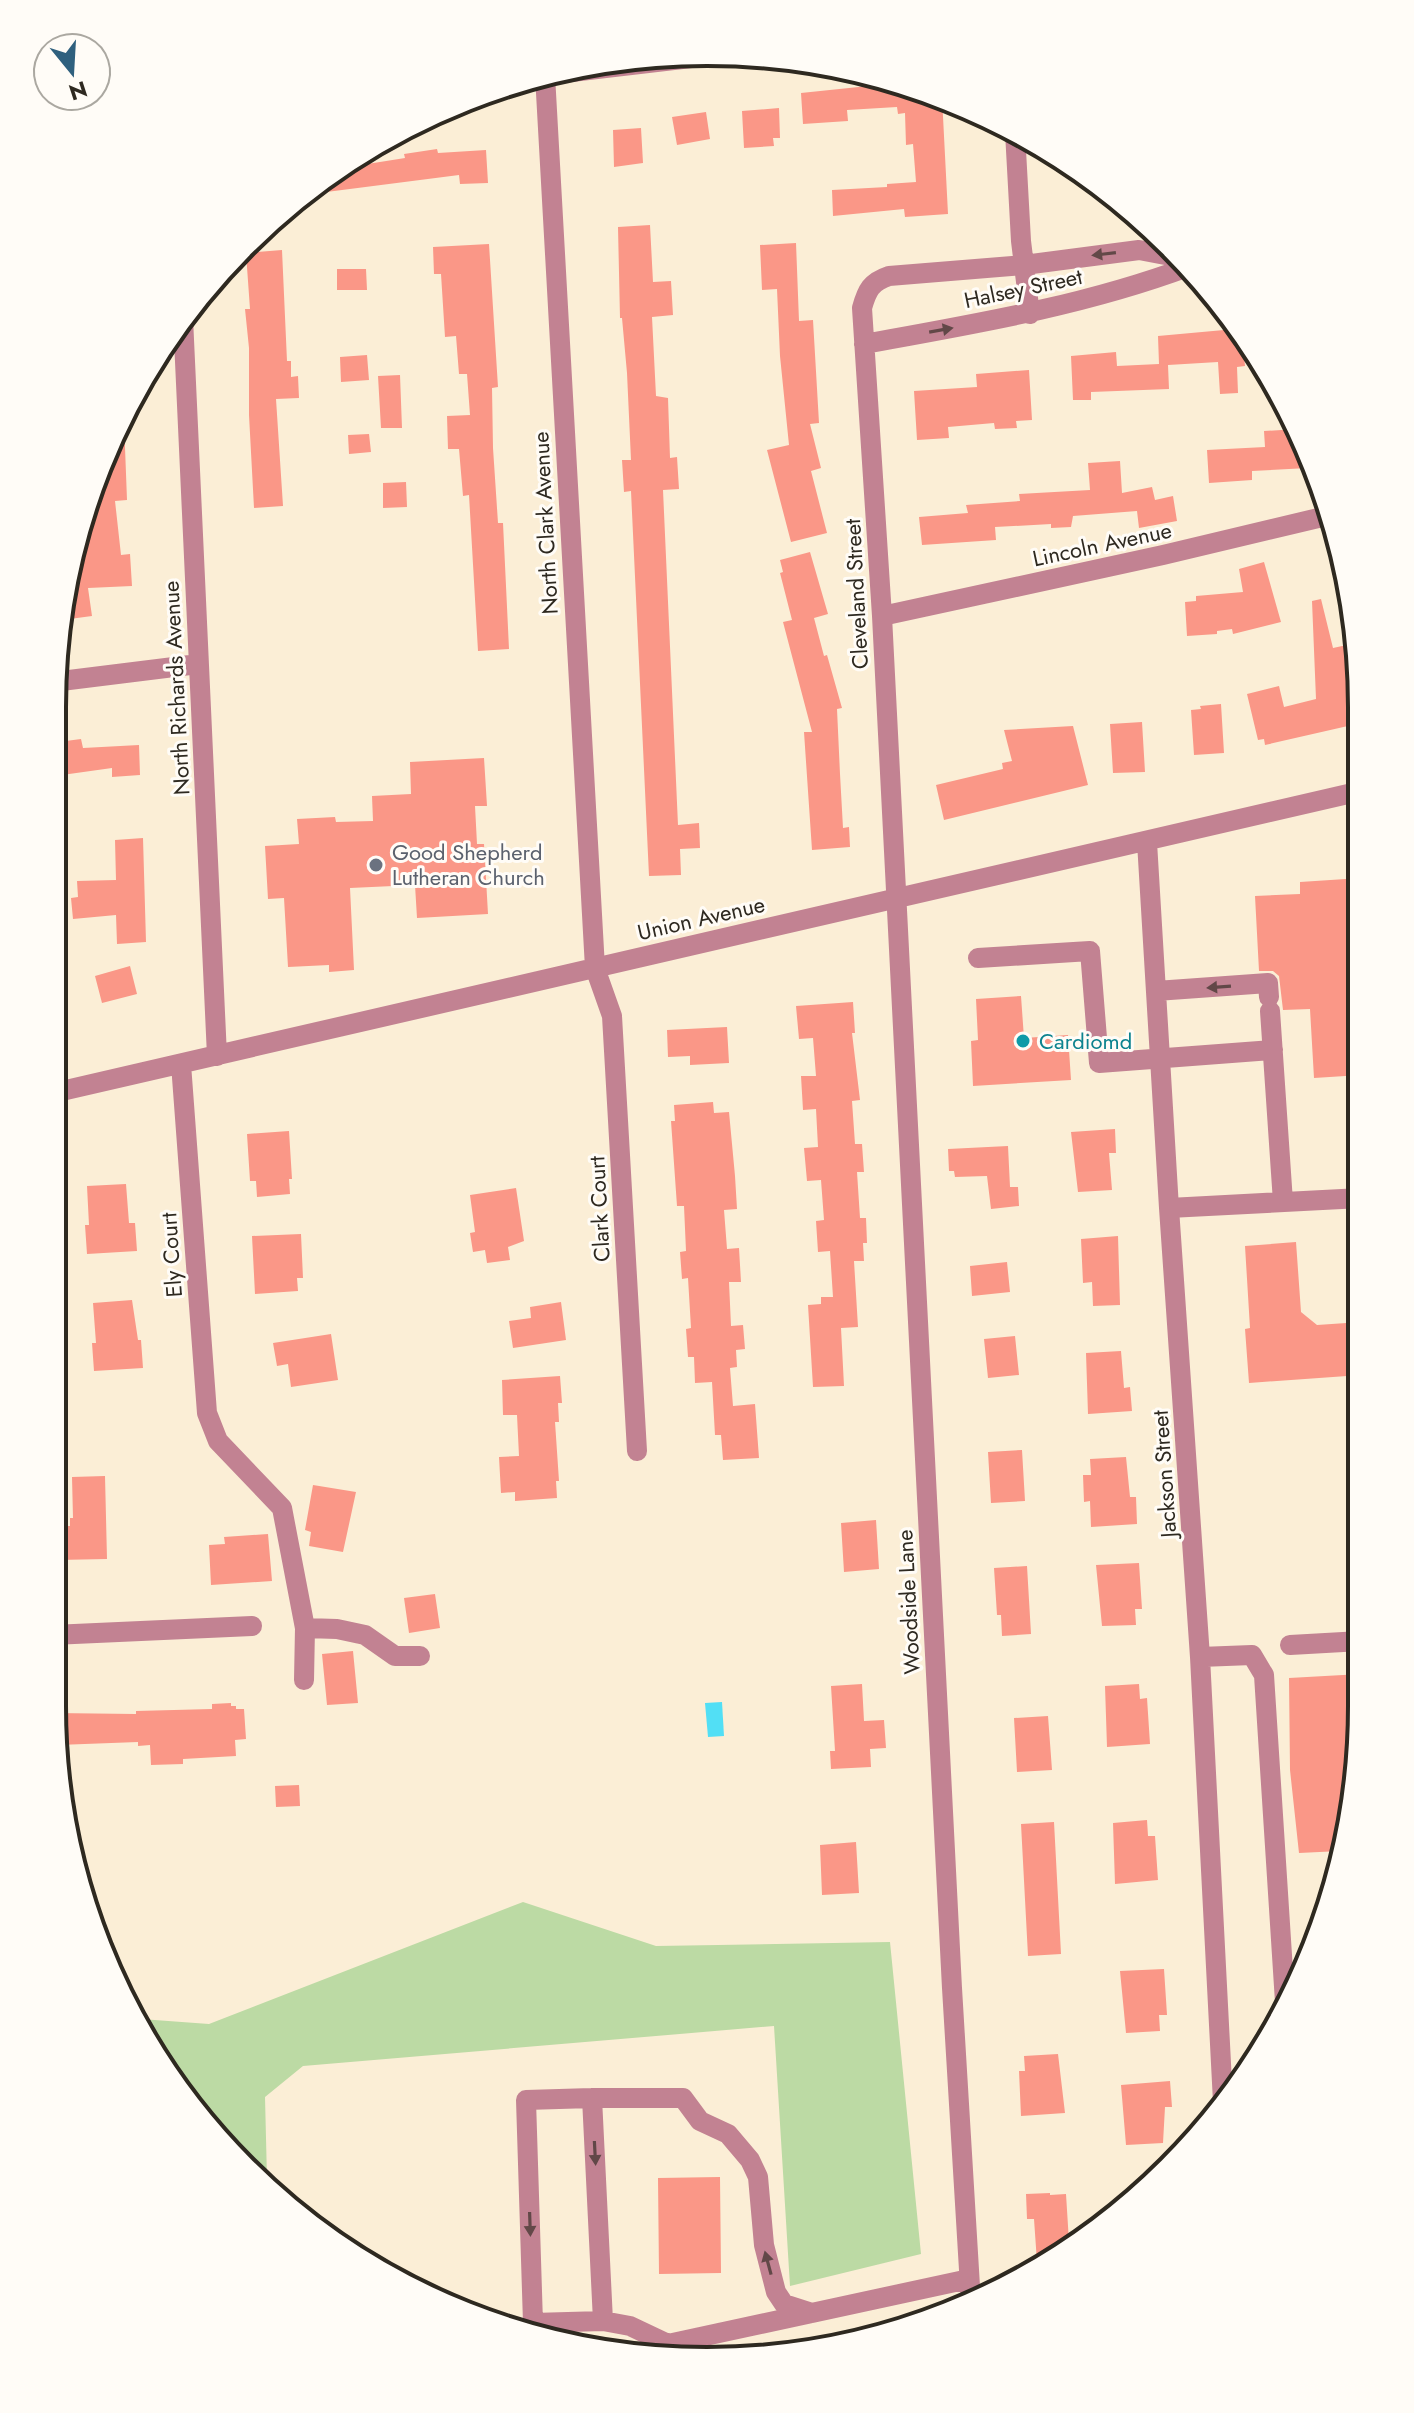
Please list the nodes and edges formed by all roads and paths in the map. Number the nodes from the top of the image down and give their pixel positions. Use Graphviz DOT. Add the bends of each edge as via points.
graph roads {
  1 [pos="546,87"];
  2 [pos="1016,145"];
  3 [pos="1160,254"];
  4 [pos="1024,265"];
  5 [pos="1177,271"];
  6 [pos="868,289"];
  7 [pos="1030,314"];
  8 [pos="184,337"];
  9 [pos="864,344"];
  10 [pos="1319,518"];
  11 [pos="882,616"];
  12 [pos="198,664"];
  13 [pos="67,680"];
  14 [pos="1348,794"];
  15 [pos="1147,842"];
  16 [pos="896,898"];
  17 [pos="978,958"];
  18 [pos="595,968"];
  19 [pos="1156,991"];
  20 [pos="1273,1050"];
  21 [pos="217,1056"];
  22 [pos="1160,1059"];
  23 [pos="181,1064"];
  24 [pos="66,1090"];
  25 [pos="1348,1199"];
  26 [pos="1283,1202"];
  27 [pos="1169,1208"];
  28 [pos="637,1451"];
  29 [pos="252,1626"];
  30 [pos="305,1628"];
  31 [pos="66,1634"];
  32 [pos="1348,1642"];
  33 [pos="1290,1645"];
  34 [pos="420,1656"];
  35 [pos="1200,1657"];
  36 [pos="304,1680"];
  37 [pos="1284,1986"];
  38 [pos="1222,2087"];
  39 [pos="592,2098"];
  40 [pos="969,2279"];
  41 [pos="970,2290"];
  42 [pos="816,2314"];
  43 [pos="603,2321"];
  44 [pos="533,2323"];
  45 [pos="534,2323"];
  1 -- 18 [label="street, North Clark Avenue"];
  2 -- 4 [label="street"];
  3 -- 4 [label="street, Halsey Street, one-way" via="1139,250"];
  4 -- 6 [label="street, Halsey Street" via="889,276"];
  4 -- 7 [label="street"];
  5 -- 7 [label="street, Halsey Street"];
  6 -- 9 [label="street, Cleveland Street" via="862,308"];
  9 -- 7 [label="street, Halsey Street, one-way"];
  8 -- 12 [label="street, North Richards Avenue"];
  9 -- 11 [label="street, Cleveland Street"];
  10 -- 11 [label="street, Lincoln Avenue"];
  11 -- 16 [label="street, Cleveland Street"];
  12 -- 13 [label="street"];
  12 -- 21 [label="street, North Richards Avenue"];
  14 -- 15 [label="street, Union Avenue"];
  15 -- 16 [label="street, Union Avenue"];
  15 -- 19 [label="street, Jackson Street"];
  16 -- 18 [label="street, Union Avenue"];
  16 -- 40 [label="street, Woodside Lane"];
  17 -- 22 [label="street" via="1090,951 1099,1063"];
  18 -- 21 [label="street, Union Avenue"];
  18 -- 28 [label="street, Clark Court" via="612,1016"];
  20 -- 19 [label="street, one-way" via="1268,983"];
  19 -- 22 [label="street, Jackson Street"];
  20 -- 22 [label="street"];
  20 -- 26 [label="street"];
  21 -- 23 [label="street, Union Avenue"];
  22 -- 27 [label="street, Jackson Street"];
  23 -- 24 [label="street, Union Avenue"];
  23 -- 30 [label="street, Ely Court" via="207,1413 218,1441 282,1508"];
  25 -- 26 [label="street"];
  26 -- 27 [label="street"];
  27 -- 35 [label="street, Jackson Street"];
  29 -- 31 [label="street"];
  30 -- 34 [label="street" via="365,1635 395,1656"];
  30 -- 36 [label="street"];
  32 -- 33 [label="street"];
  35 -- 37 [label="street" via="1252,1655 1264,1675"];
  35 -- 38 [label="street, Jackson Street"];
  42 -- 39 [label="street, one-way" via="784,2304 776,2292 764,2245 758,2177 728,2134 700,2121 683,2098"];
  39 -- 43 [label="street, one-way"];
  39 -- 44 [label="street, one-way" via="526,2100"];
  40 -- 41 [label="street, Woodside Lane"];
  40 -- 42 [label="street"];
  42 -- 43 [label="street" via="668,2344 630,2326"];
  45 -- 43 [label="street, one-way"];
}
